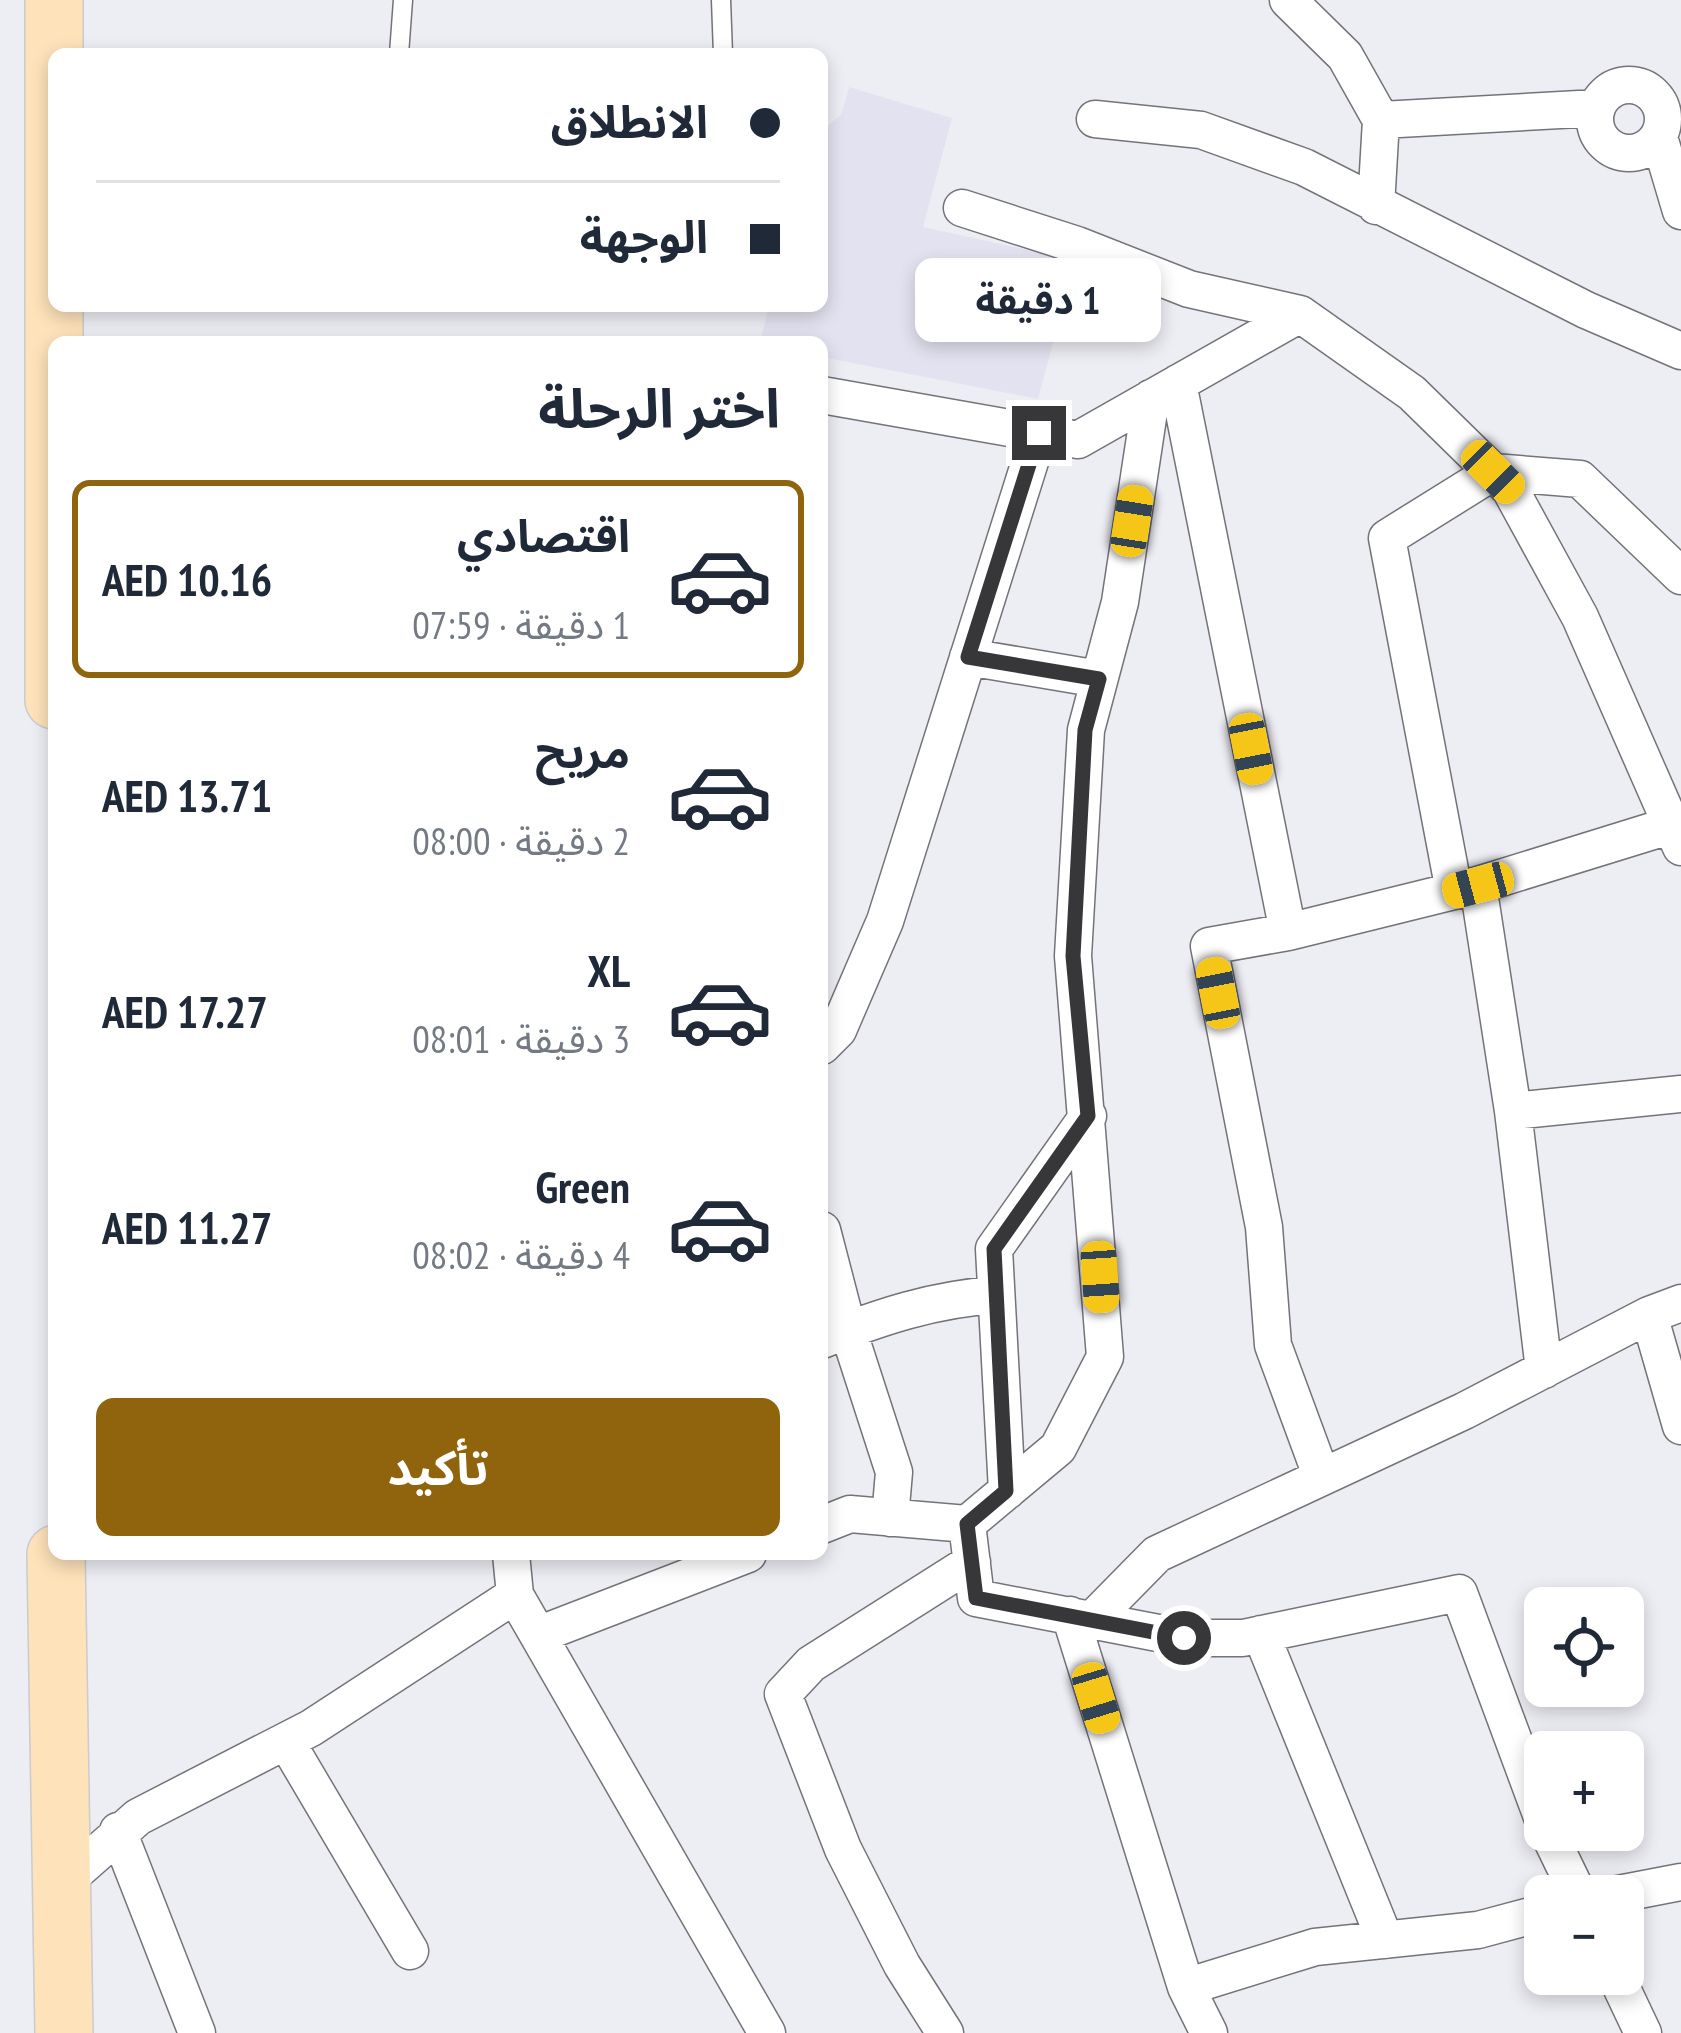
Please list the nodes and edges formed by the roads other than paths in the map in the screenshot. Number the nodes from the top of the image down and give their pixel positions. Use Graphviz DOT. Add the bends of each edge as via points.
graph roads {
  1 [pos="54,0"];
  2 [pos="403,0"];
  3 [pos="721,0"];
  4 [pos="1290,1"];
  5 [pos="54,48"];
  6 [pos="400,48"];
  7 [pos="723,48"];
  8 [pos="1597,108"];
  9 [pos="1095,119"];
  10 [pos="1381,120"];
  11 [pos="1659,137"];
  12 [pos="1376,206"];
  13 [pos="962,208"];
  14 [pos="1681,212"];
  15 [pos="1300,314"];
  16 [pos="1681,351"];
  17 [pos="1164,391"];
  18 [pos="828,396"];
  19 [pos="1039,433"];
  20 [pos="1493,472"];
  21 [pos="1681,576"];
  22 [pos="968,657"];
  23 [pos="1099,679"];
  24 [pos="1676,836"];
  25 [pos="1466,888"];
  26 [pos="1288,932"];
  27 [pos="828,1040"];
  28 [pos="1681,1094"];
  29 [pos="1514,1112"];
  30 [pos="1088,1116"];
  31 [pos="828,1278"];
  32 [pos="997,1295"];
  33 [pos="1665,1310"];
  34 [pos="835,1335"];
  35 [pos="1544,1370"];
  36 [pos="1681,1426"];
  37 [pos="1321,1475"];
  38 [pos="1006,1491"];
  39 [pos="890,1518"];
  40 [pos="828,1523"];
  41 [pos="967,1524"];
  42 [pos="56,1560"];
  43 [pos="512,1560"];
  44 [pos="732,1560"];
  45 [pos="971,1562"];
  46 [pos="515,1595"];
  47 [pos="1081,1617"];
  48 [pos="1261,1634"];
  49 [pos="538,1635"];
  50 [pos="286,1741"];
  51 [pos="1524,1769"];
  52 [pos="118,1831"];
  53 [pos="1681,1882"];
  54 [pos="61,1885"];
  55 [pos="1644,1889"];
  56 [pos="1524,1918"];
  57 [pos="1384,1940"];
  58 [pos="410,1951"];
  59 [pos="1186,1987"];
  60 [pos="1625,1995"];
  61 [pos="64,2033"];
  62 [pos="196,2033"];
  63 [pos="767,2033"];
  64 [pos="945,2033"];
  65 [pos="1209,2033"];
  66 [pos="1643,2033"];
  1 -- 5 [label="main road"];
  2 -- 6 [label="lane"];
  3 -- 7 [label="lane"];
  4 -- 10 [label="street" via="1345,56"];
  8 -- 10 [label="street"];
  8 -- 11 [label="street" via="1597,130 1610,148 1642,151"];
  8 -- 11 [label="street" via="1621,86 1643,88 1663,115"];
  9 -- 12 [label="street" via="1201,130 1304,167"];
  10 -- 12 [label="street"];
  11 -- 14 [label="street"];
  12 -- 16 [label="street"];
  13 -- 15 [label="street" via="1190,290"];
  15 -- 17 [label="street"];
  15 -- 20 [label="street" via="1412,393"];
  17 -- 19 [label="street" via="1078,440"];
  17 -- 23 [label="street"];
  17 -- 26 [label="street"];
  18 -- 19 [label="street"];
  19 -- 22 [label="street"];
  20 -- 21 [label="street" via="1580,479"];
  20 -- 24 [label="street" via="1580,617"];
  20 -- 25 [label="street" via="1387,538"];
  22 -- 23 [label="street"];
  22 -- 27 [label="street" via="885,922"];
  23 -- 30 [label="street" via="1085,730 1073,956"];
  24 -- 25 [label="street"];
  25 -- 26 [label="street"];
  25 -- 29 [label="street"];
  26 -- 37 [label="street" via="1209,946 1264,1227 1273,1345"];
  28 -- 29 [label="street"];
  29 -- 35 [label="street"];
  30 -- 32 [label="street" via="994,1249"];
  30 -- 38 [label="street" via="1105,1357 1058,1448"];
  31 -- 34 [label="street"];
  32 -- 34 [label="street" via="950,1298"];
  32 -- 38 [label="street"];
  33 -- 35 [label="street"];
  33 -- 36 [label="street"];
  34 -- 39 [label="street" via="894,1472"];
  35 -- 37 [label="street"];
  37 -- 47 [label="street" via="1157,1554"];
  38 -- 41 [label="street"];
  39 -- 40 [label="street" via="850,1514"];
  39 -- 41 [label="street"];
  41 -- 45 [label="street"];
  42 -- 54 [label="main road"];
  43 -- 46 [label="street"];
  44 -- 49 [label="street"];
  45 -- 47 [label="street" via="976,1598"];
  45 -- 64 [label="street" via="811,1664 783,1694 843,1849"];
  46 -- 49 [label="street"];
  46 -- 50 [label="street"];
  47 -- 48 [label="street" via="1184,1638"];
  47 -- 59 [label="street"];
  48 -- 51 [label="street" via="1459,1594"];
  48 -- 57 [label="street"];
  49 -- 63 [label="street"];
  50 -- 52 [label="street"];
  50 -- 58 [label="street"];
  52 -- 54 [label="street"];
  52 -- 62 [label="street"];
  53 -- 55 [label="street"];
  54 -- 61 [label="main road"];
  56 -- 57 [label="street"];
  57 -- 59 [label="street" via="1315,1948"];
  59 -- 65 [label="street"];
  60 -- 66 [label="street"];
}
